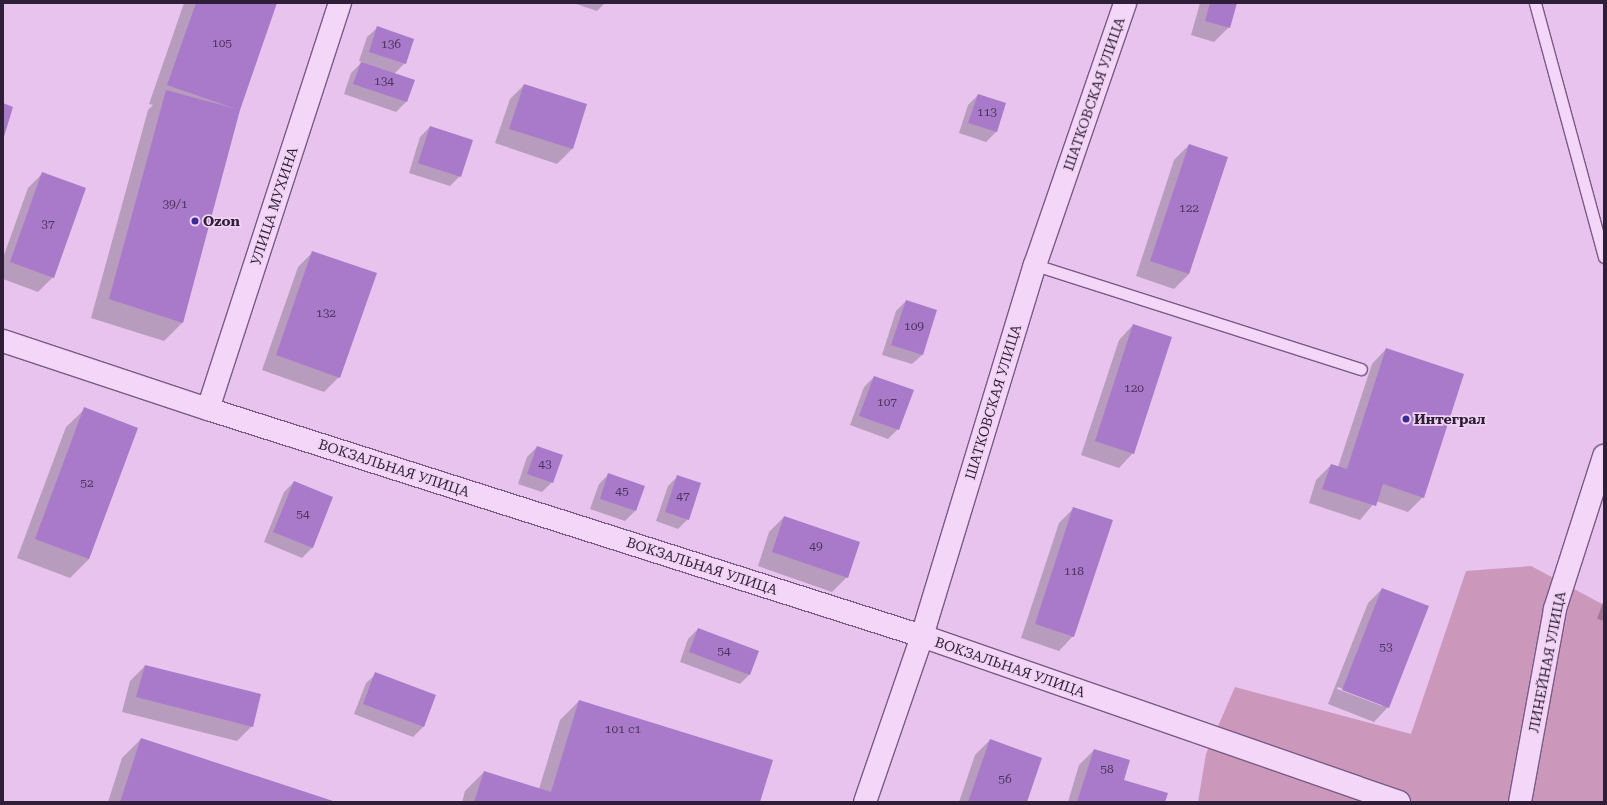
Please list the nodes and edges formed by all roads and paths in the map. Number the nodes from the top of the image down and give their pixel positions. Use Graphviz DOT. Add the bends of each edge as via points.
graph roads {
  1 [pos="340,3"];
  2 [pos="1125,3"];
  3 [pos="1535,3"];
  4 [pos="1604,257"];
  5 [pos="1035,265"];
  6 [pos="3,341"];
  7 [pos="1361,369"];
  8 [pos="208,409"];
  9 [pos="1604,459"];
  10 [pos="922,636"];
  11 [pos="864,802"];
  12 [pos="1399,802"];
  13 [pos="1520,802"];
  1 -- 8 [label="street, УЛИЦА МУХИНА"];
  2 -- 5 [label="street, ШАТКОВСКАЯ УЛИЦА"];
  3 -- 4 [label="lane"];
  5 -- 7 [label="lane"];
  5 -- 10 [label="street, ШАТКОВСКАЯ УЛИЦА"];
  6 -- 8 [label="street, ВОКЗАЛЬНАЯ УЛИЦА"];
  8 -- 10 [label="street, ВОКЗАЛЬНАЯ УЛИЦА"];
  9 -- 13 [label="street, ЛИНЕЙНАЯ УЛИЦА" via="1555,609"];
  10 -- 11 [label="street, ШАТКОВСКАЯ УЛИЦА"];
  10 -- 12 [label="street, ВОКЗАЛЬНАЯ УЛИЦА"];
}
